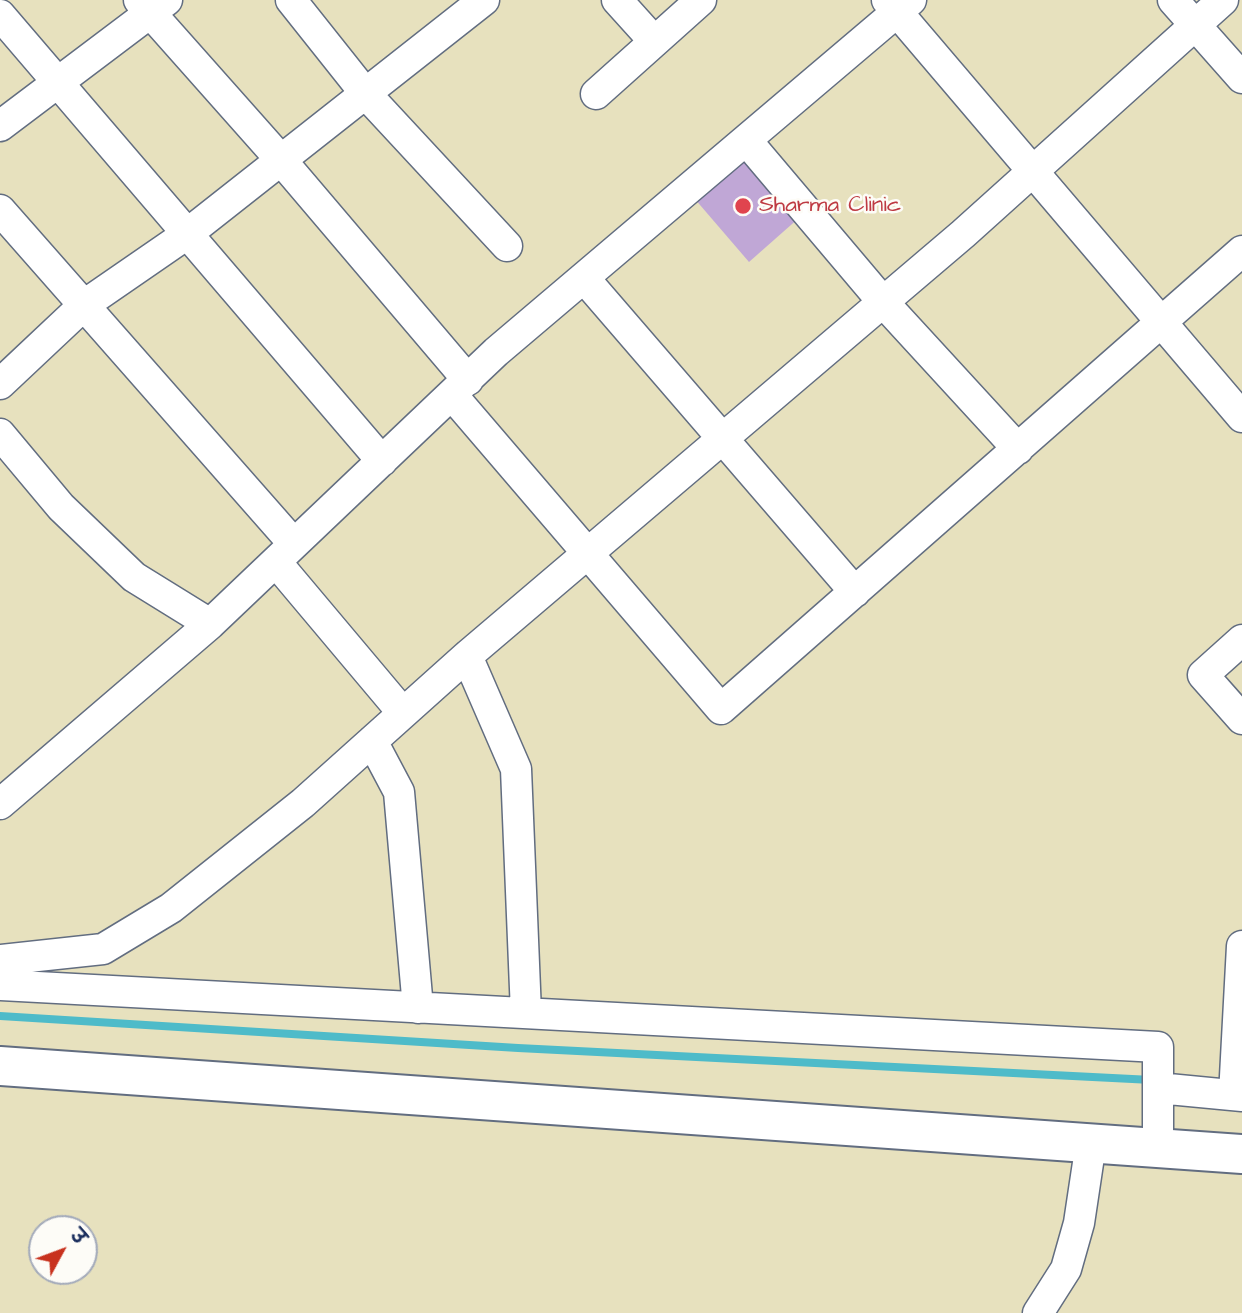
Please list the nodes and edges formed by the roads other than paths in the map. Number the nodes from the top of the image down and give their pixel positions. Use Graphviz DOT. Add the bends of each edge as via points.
graph roads {
  1 [pos="291,0"];
  2 [pos="484,0"];
  3 [pos="617,0"];
  4 [pos="701,0"];
  5 [pos="1173,0"];
  6 [pos="1223,0"];
  7 [pos="152,4"];
  8 [pos="898,4"];
  9 [pos="0,15"];
  10 [pos="1195,24"];
  11 [pos="654,41"];
  12 [pos="1242,78"];
  13 [pos="58,83"];
  14 [pos="365,93"];
  15 [pos="596,94"];
  16 [pos="0,126"];
  17 [pos="746,140"];
  18 [pos="281,160"];
  19 [pos="1033,171"];
  20 [pos="0,210"];
  21 [pos="187,234"];
  22 [pos="507,246"];
  23 [pos="1242,251"];
  24 [pos="584,278"];
  25 [pos="884,302"];
  26 [pos="84,305"];
  27 [pos="1161,322"];
  28 [pos="0,384"];
  29 [pos="460,387"];
  30 [pos="1242,417"];
  31 [pos="0,435"];
  32 [pos="723,439"];
  33 [pos="1018,449"];
  34 [pos="382,461"];
  35 [pos="285,553"];
  36 [pos="589,553"];
  37 [pos="855,592"];
  38 [pos="210,624"];
  39 [pos="1242,640"];
  40 [pos="467,656"];
  41 [pos="403,713"];
  42 [pos="1242,719"];
  43 [pos="372,741"];
  44 [pos="0,804"];
  45 [pos="1242,946"];
  46 [pos="0,960"];
  47 [pos="0,985"];
  48 [pos="418,1007"];
  49 [pos="526,1013"];
  50 [pos="0,1066"];
  51 [pos="1158,1088"];
  52 [pos="1238,1096"];
  53 [pos="1091,1143"];
  54 [pos="1158,1148"];
  55 [pos="1242,1154"];
  56 [pos="1038,1313"];
  1 -- 14 [label="street"];
  2 -- 14 [label="street"];
  3 -- 11 [label="street"];
  4 -- 11 [label="street"];
  5 -- 10 [label="street"];
  6 -- 10 [label="street"];
  7 -- 13 [label="street"];
  7 -- 18 [label="street"];
  8 -- 17 [label="street"];
  8 -- 19 [label="street"];
  9 -- 13 [label="street"];
  10 -- 12 [label="street"];
  10 -- 19 [label="street"];
  11 -- 15 [label="street"];
  13 -- 16 [label="street"];
  13 -- 21 [label="street"];
  14 -- 18 [label="street"];
  14 -- 22 [label="street"];
  17 -- 24 [label="street"];
  17 -- 25 [label="street"];
  18 -- 21 [label="street"];
  18 -- 29 [label="street"];
  19 -- 25 [label="street"];
  19 -- 27 [label="street"];
  20 -- 26 [label="street"];
  21 -- 26 [label="street"];
  21 -- 34 [label="street"];
  23 -- 27 [label="street"];
  24 -- 29 [label="street"];
  24 -- 32 [label="street"];
  25 -- 32 [label="street"];
  25 -- 33 [label="street"];
  26 -- 28 [label="street"];
  26 -- 35 [label="street"];
  27 -- 30 [label="street"];
  27 -- 33 [label="street"];
  29 -- 34 [label="street"];
  29 -- 36 [label="street"];
  31 -- 38 [label="street" via="61,507 134,577"];
  32 -- 36 [label="street"];
  32 -- 37 [label="street"];
  33 -- 37 [label="street"];
  34 -- 35 [label="street"];
  35 -- 38 [label="street"];
  35 -- 41 [label="street"];
  36 -- 37 [label="street" via="721,709"];
  36 -- 40 [label="street"];
  38 -- 44 [label="street"];
  39 -- 42 [label="street" via="1203,675"];
  40 -- 41 [label="street"];
  40 -- 49 [label="street" via="516,769"];
  41 -- 43 [label="street"];
  43 -- 46 [label="street" via="303,803 171,908 103,949"];
  43 -- 48 [label="street" via="400,792"];
  45 -- 52 [label="street"];
  47 -- 48 [label="street"];
  48 -- 49 [label="street"];
  49 -- 51 [label="street" via="1158,1047"];
  50 -- 53 [label="highway"];
  51 -- 52 [label="street"];
  51 -- 54 [label="street"];
  53 -- 54 [label="highway"];
  53 -- 56 [label="street" via="1079,1223 1066,1269"];
  54 -- 55 [label="highway"];
}
